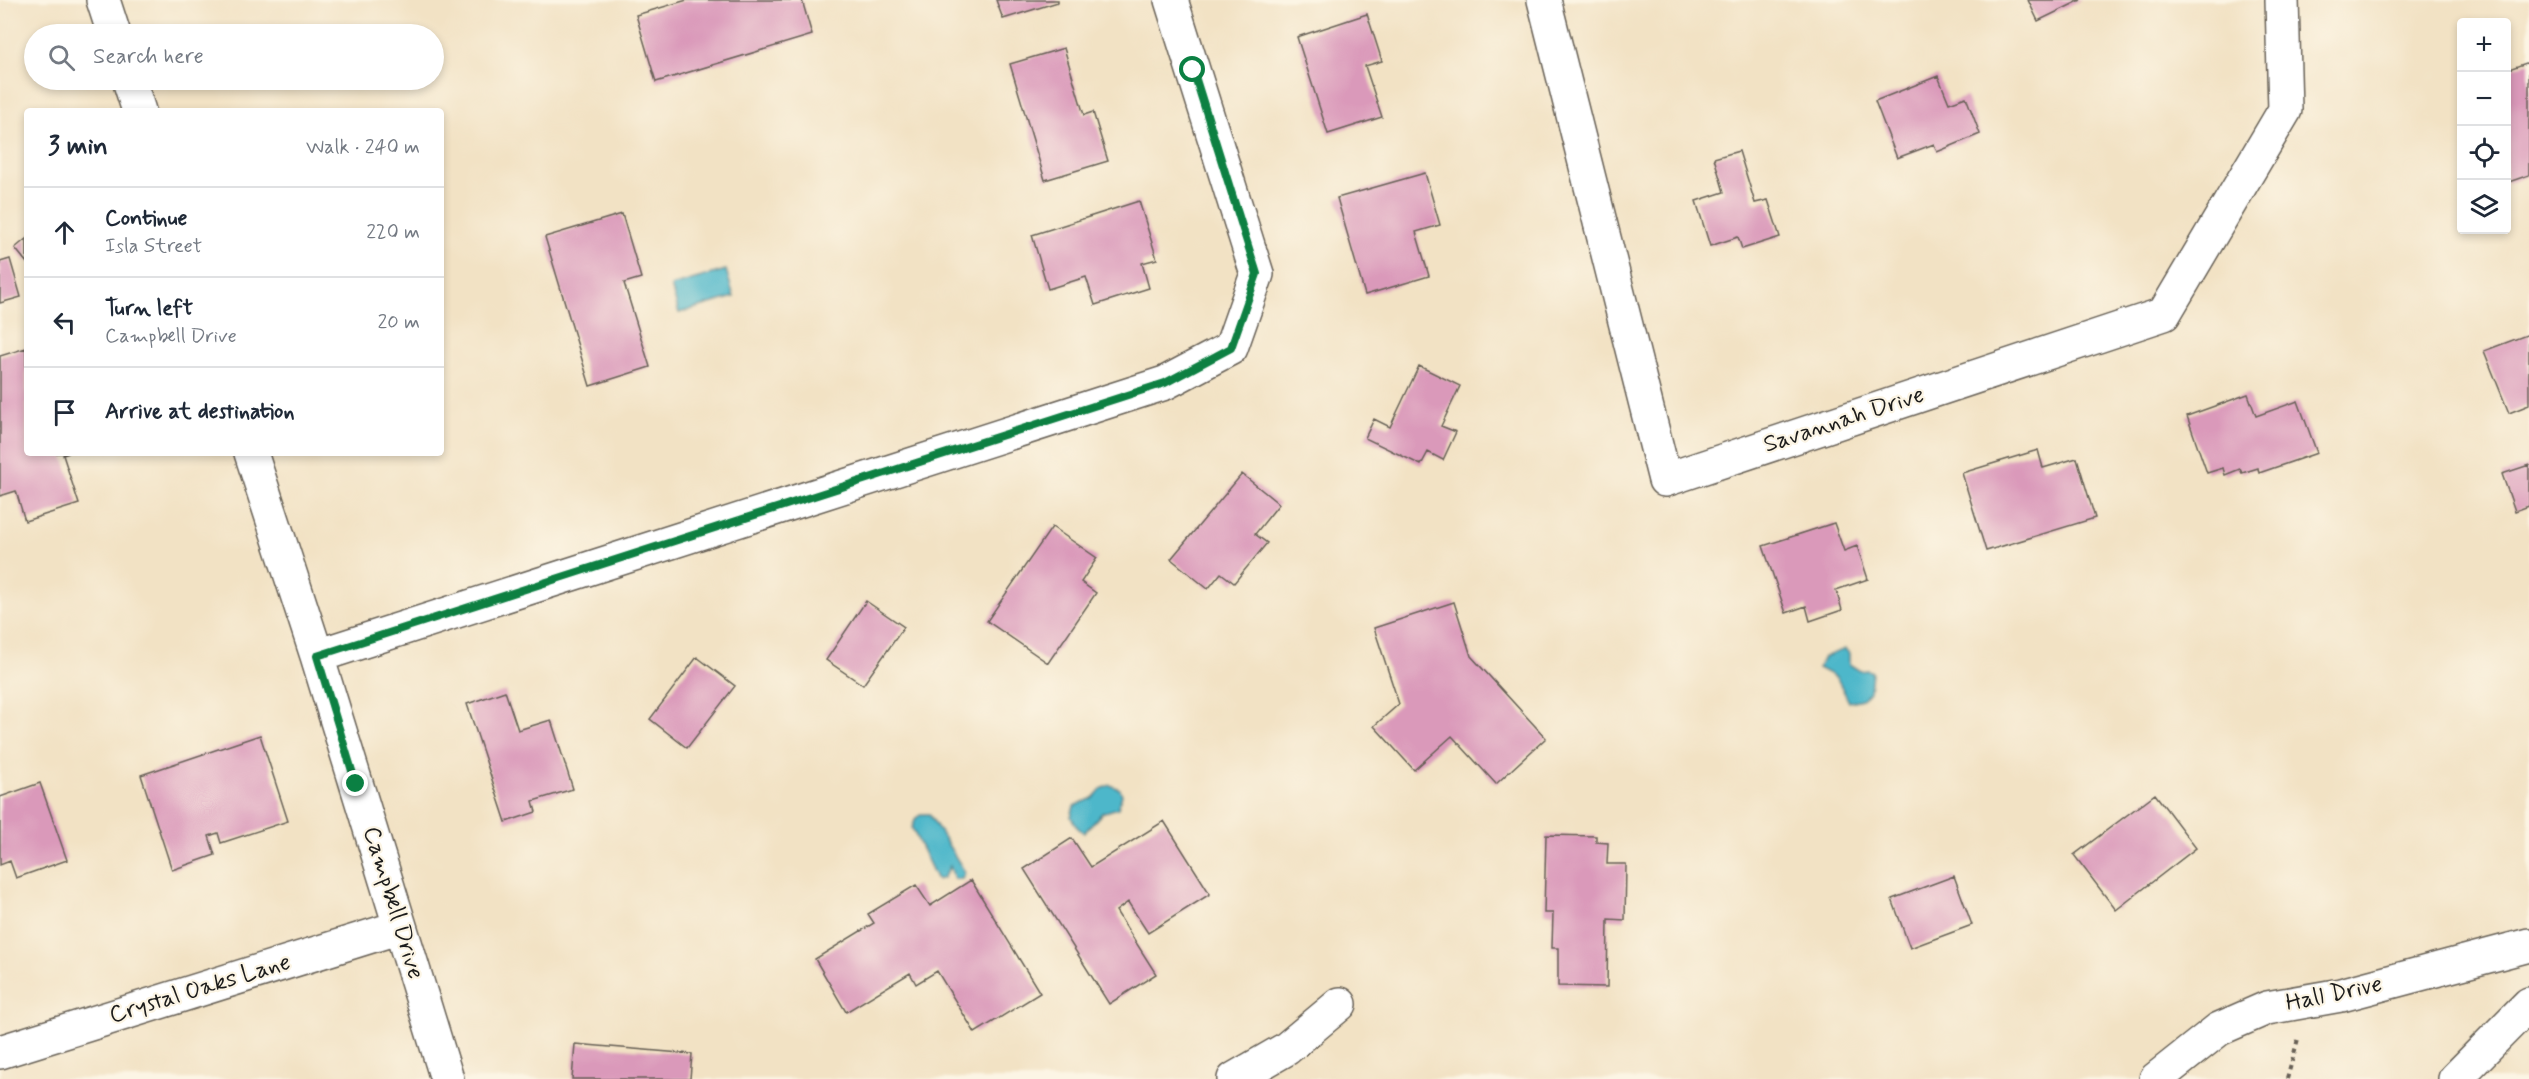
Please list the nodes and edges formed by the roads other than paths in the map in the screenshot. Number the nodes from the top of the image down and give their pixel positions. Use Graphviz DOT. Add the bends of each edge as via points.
graph roads {
  1 [pos="103,0"];
  2 [pos="1172,0"];
  3 [pos="1544,0"];
  4 [pos="2282,0"];
  5 [pos="111,24"];
  6 [pos="132,90"];
  7 [pos="138,108"];
  8 [pos="252,456"];
  9 [pos="317,656"];
  10 [pos="400,927"];
  11 [pos="2529,945"];
  12 [pos="1340,1004"];
  13 [pos="2529,1004"];
  14 [pos="0,1052"];
  15 [pos="447,1079"];
  16 [pos="1234,1079"];
  17 [pos="2156,1079"];
  18 [pos="2455,1079"];
  1 -- 5 [label="street"];
  2 -- 9 [label="street" via="1257,274 1231,348 1165,383"];
  3 -- 4 [label="street, Savannah Drive" via="1665,480 2164,314 2285,110"];
  6 -- 7 [label="street"];
  8 -- 9 [label="street, Campbell Drive"];
  9 -- 10 [label="street, Campbell Drive"];
  10 -- 14 [label="street, Crystal Oaks Lane"];
  10 -- 15 [label="street, Campbell Drive"];
  11 -- 17 [label="street, Hall Drive" via="2341,995 2267,1008 2219,1029"];
  12 -- 16 [label="street" via="1286,1049"];
  13 -- 18 [label="street"];
}
